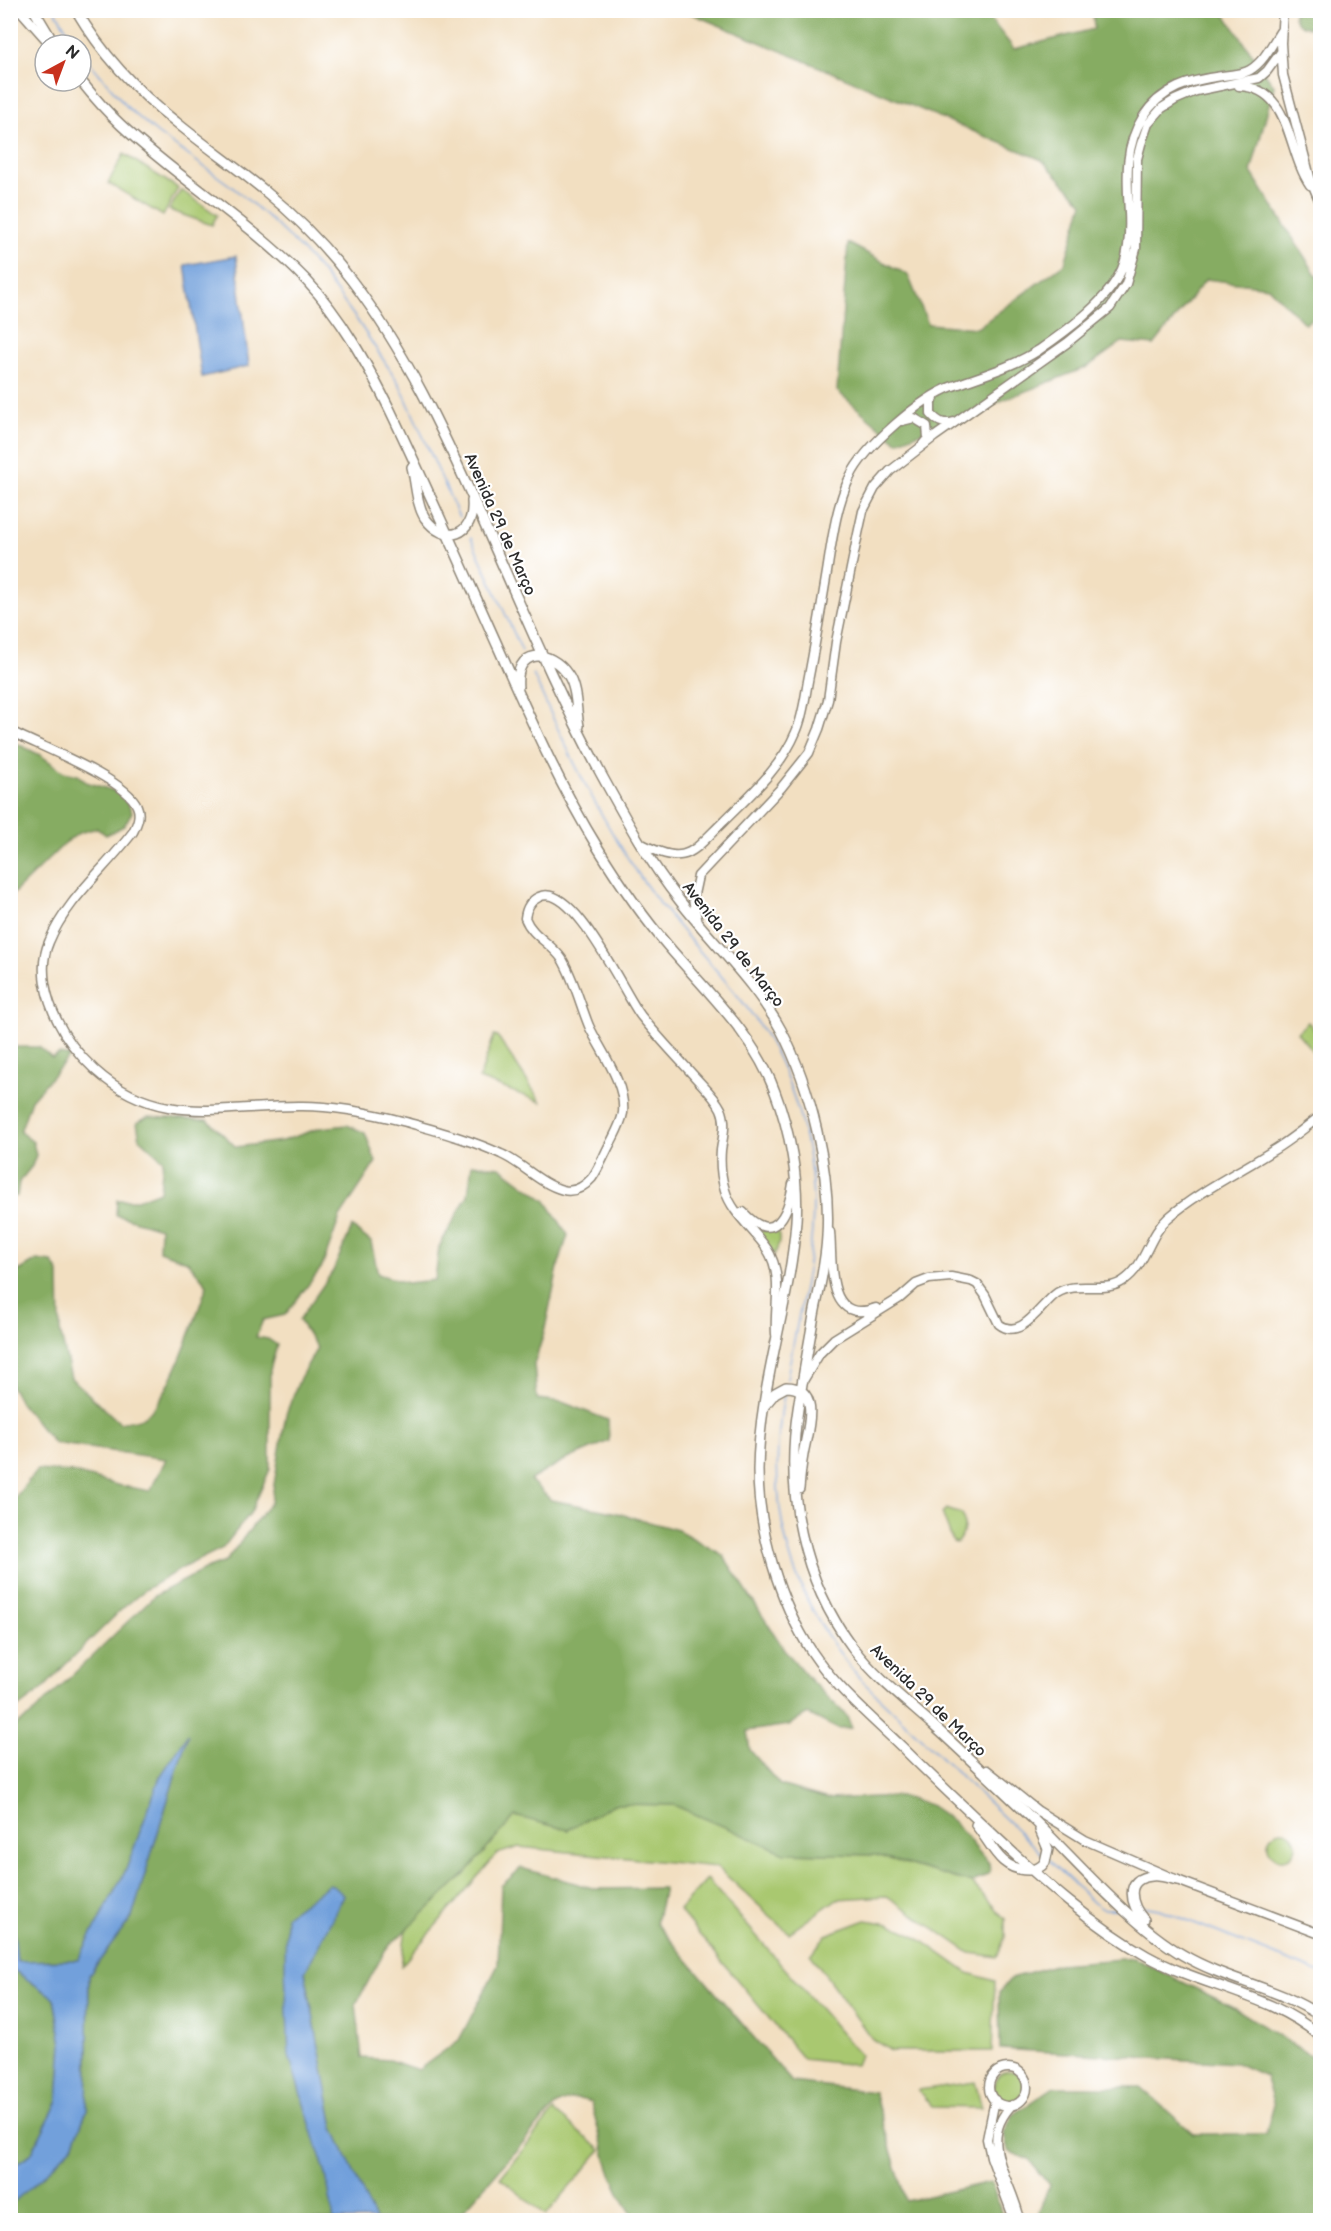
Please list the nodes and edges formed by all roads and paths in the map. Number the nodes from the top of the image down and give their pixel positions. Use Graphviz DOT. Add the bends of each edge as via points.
graph roads {
  1 [pos="20,10"];
  2 [pos="34,10"];
  3 [pos="76,10"];
  4 [pos="1283,10"];
  5 [pos="1282,29"];
  6 [pos="42,33"];
  7 [pos="46,33"];
  8 [pos="1281,52"];
  9 [pos="1227,86"];
  10 [pos="91,93"];
  11 [pos="1315,192"];
  12 [pos="1320,202"];
  13 [pos="943,390"];
  14 [pos="958,421"];
  15 [pos="898,422"];
  16 [pos="407,447"];
  17 [pos="919,449"];
  18 [pos="472,495"];
  19 [pos="447,534"];
  20 [pos="545,657"];
  21 [pos="519,695"];
  22 [pos="10,731"];
  23 [pos="582,737"];
  24 [pos="640,843"];
  25 [pos="700,926"];
  26 [pos="1320,1116"];
  27 [pos="794,1178"];
  28 [pos="722,1179"];
  29 [pos="828,1216"];
  30 [pos="910,1289"];
  31 [pos="776,1338"];
  32 [pos="802,1387"];
  33 [pos="764,1407"];
  34 [pos="797,1511"];
  35 [pos="936,1728"];
  36 [pos="1035,1821"];
  37 [pos="1034,1869"];
  38 [pos="1177,1880"];
  39 [pos="1320,1934"];
  40 [pos="1159,1938"];
  41 [pos="1320,2016"];
  42 [pos="1320,2036"];
  43 [pos="995,2100"];
  44 [pos="1012,2105"];
  45 [pos="1012,2220"];
  46 [pos="1020,2220"];
  1 -- 6 [label="main road"];
  2 -- 7 [label="main road"];
  3 -- 18 [label="main road, Avenida 29 de Março" via="104,51 135,86 179,126 285,208 338,263 423,390"];
  4 -- 5 [label="main road"];
  5 -- 8 [label="main road"];
  5 -- 13 [label="main road" via="1254,68 1183,83 1169,90 1143,115 1126,163 1129,216 1125,259 1119,275 1098,302 1013,365"];
  8 -- 9 [label="main road" via="1259,78"];
  8 -- 11 [label="main road" via="1287,92"];
  9 -- 11 [label="main road" via="1259,89 1278,106 1301,172"];
  9 -- 14 [label="main road" via="1175,99 1149,124 1137,159 1137,249 1126,284 1110,308"];
  10 -- 16 [label="main road" via="135,138 259,235 308,282 353,342"];
  11 -- 12 [label="main road"];
  13 -- 14 [label="main road" via="931,402 931,414 940,422"];
  13 -- 15 [label="main road"];
  14 -- 17 [label="main road"];
  15 -- 17 [label="main road" via="914,418 927,426 928,438"];
  15 -- 24 [label="main road" via="865,454 841,497 797,731 780,761 689,853 671,857"];
  16 -- 19 [label="main road"];
  16 -- 19 [label="main road" via="422,512 430,524"];
  17 -- 25 [label="main road" via="890,471 863,511 828,700 808,753 781,788 698,876 693,899"];
  18 -- 19 [label="main road" via="469,524 462,532"];
  18 -- 20 [label="main road, Avenida 29 de Março"];
  19 -- 21 [label="main road"];
  20 -- 21 [label="main road" via="532,656 522,663"];
  20 -- 23 [label="main road, Avenida 29 de Março"];
  20 -- 23 [label="main road" via="571,679"];
  21 -- 27 [label="main road" via="569,797 610,868 646,919 760,1058 782,1113"];
  22 -- 28 [label="main road" via="110,779 129,794 139,811 133,832 57,926 48,943 44,967 49,1001 66,1038 98,1072 130,1096 160,1106 198,1110 300,1106 362,1112 500,1153 546,1182 575,1191 595,1173 621,1121 623,1106 619,1087 561,957 525,918 538,897 549,895 562,900 575,913 639,1014 722,1111"];
  23 -- 24 [label="main road, Avenida 29 de Março"];
  24 -- 25 [label="main road, Avenida 29 de Março"];
  25 -- 29 [label="main road, Avenida 29 de Março" via="756,992 789,1046 814,1122"];
  26 -- 30 [label="main road" via="1272,1152 1175,1212 1156,1230 1138,1266 1124,1281 1108,1286 1066,1288 1021,1326 1009,1329 999,1324 981,1289 971,1281 951,1277 929,1279"];
  27 -- 28 [label="main road" via="784,1217 770,1226 755,1223 742,1212"];
  27 -- 31 [label="main road" via="795,1230"];
  28 -- 31 [label="main road" via="730,1202 768,1250 774,1265"];
  29 -- 30 [label="main road" via="834,1287 842,1303 866,1311"];
  29 -- 32 [label="main road, Avenida 29 de Março" via="825,1260"];
  30 -- 32 [label="main road" via="834,1338 820,1353"];
  31 -- 33 [label="main road"];
  32 -- 33 [label="main road" via="780,1389"];
  32 -- 34 [label="main road, Avenida 29 de Março" via="794,1445"];
  32 -- 34 [label="main road" via="811,1419 802,1457"];
  33 -- 37 [label="main road" via="758,1471 761,1513 774,1571 811,1650 846,1692 943,1787 979,1827 1002,1861 1017,1869"];
  34 -- 35 [label="main road, Avenida 29 de Março" via="811,1569 838,1626 869,1666"];
  35 -- 36 [label="main road, Avenida 29 de Março"];
  35 -- 38 [label="main road" via="1058,1825"];
  36 -- 37 [label="main road" via="1048,1855"];
  36 -- 40 [label="main road, Avenida 29 de Março"];
  37 -- 42 [label="main road" via="1104,1928 1145,1954 1182,1974 1277,2008"];
  38 -- 39 [label="main road"];
  38 -- 40 [label="main road" via="1151,1876 1140,1879 1133,1889 1133,1904"];
  40 -- 41 [label="main road, Avenida 29 de Março" via="1200,1964 1286,1996"];
  43 -- 44 [label="main road"];
  43 -- 44 [label="main road" via="990,2087 993,2076 1001,2069 1016,2070 1025,2077 1027,2089 1023,2098"];
  43 -- 45 [label="main road" via="987,2139"];
  44 -- 46 [label="main road" via="996,2130 996,2145"];
}
